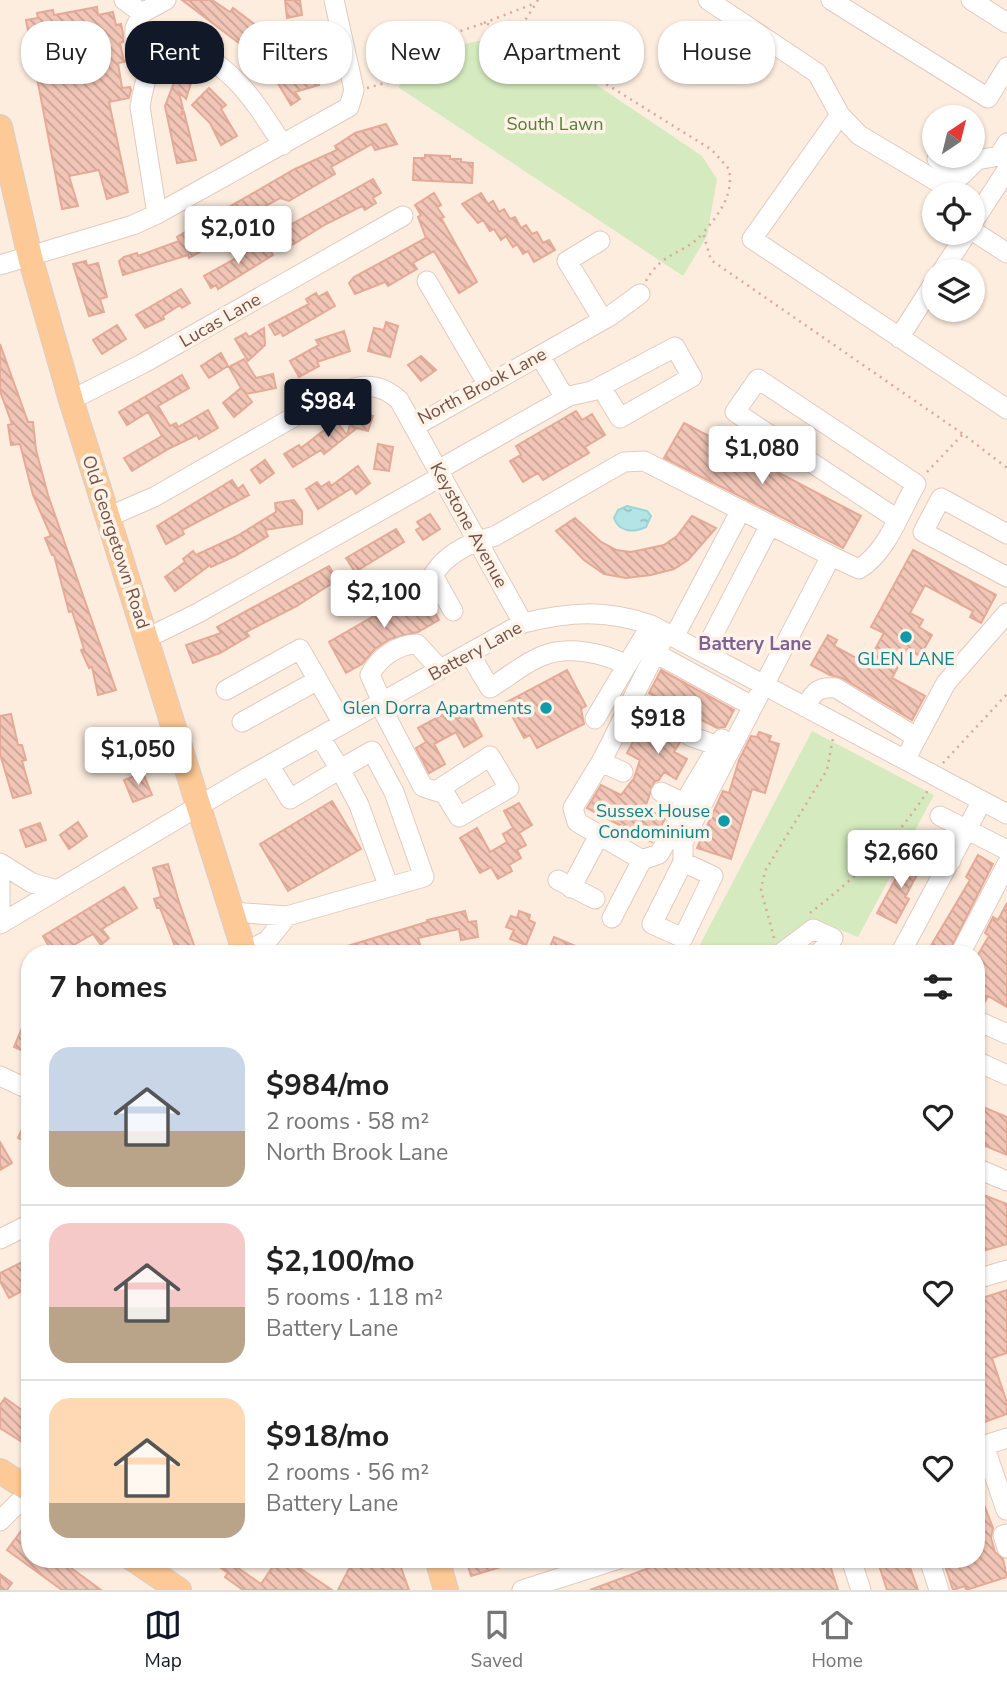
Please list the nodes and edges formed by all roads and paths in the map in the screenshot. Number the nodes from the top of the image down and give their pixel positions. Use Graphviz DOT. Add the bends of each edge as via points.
graph roads {
  1 [pos="124,0"];
  2 [pos="166,0"];
  3 [pos="334,0"];
  4 [pos="708,0"];
  5 [pos="831,0"];
  6 [pos="971,0"];
  7 [pos="533,4"];
  8 [pos="142,13"];
  9 [pos="138,21"];
  10 [pos="489,21"];
  11 [pos="1007,23"];
  12 [pos="479,25"];
  13 [pos="1007,67"];
  14 [pos="224,68"];
  15 [pos="145,84"];
  16 [pos="351,98"];
  17 [pos="840,115"];
  18 [pos="0,127"];
  19 [pos="1007,143"];
  20 [pos="283,145"];
  21 [pos="985,159"];
  22 [pos="951,168"];
  23 [pos="969,168"];
  24 [pos="1007,170"];
  25 [pos="938,182"];
  26 [pos="985,199"];
  27 [pos="157,214"];
  28 [pos="403,216"];
  29 [pos="703,233"];
  30 [pos="985,239"];
  31 [pos="600,240"];
  32 [pos="1007,253"];
  33 [pos="30,257"];
  34 [pos="0,265"];
  35 [pos="427,281"];
  36 [pos="640,294"];
  37 [pos="922,302"];
  38 [pos="603,320"];
  39 [pos="899,338"];
  40 [pos="540,356"];
  41 [pos="488,385"];
  42 [pos="601,387"];
  43 [pos="565,398"];
  44 [pos="71,400"];
  45 [pos="1007,410"];
  46 [pos="415,426"];
  47 [pos="963,434"];
  48 [pos="440,473"];
  49 [pos="916,484"];
  50 [pos="741,510"];
  51 [pos="108,517"];
  52 [pos="897,519"];
  53 [pos="770,524"];
  54 [pos="1007,534"];
  55 [pos="477,540"];
  56 [pos="831,556"];
  57 [pos="1007,576"];
  58 [pos="453,611"];
  59 [pos="688,611"];
  60 [pos="1007,613"];
  61 [pos="523,623"];
  62 [pos="717,626"];
  63 [pos="664,632"];
  64 [pos="146,638"];
  65 [pos="704,652"];
  66 [pos="469,653"];
  67 [pos="655,653"];
  68 [pos="627,665"];
  69 [pos="440,669"];
  70 [pos="318,680"];
  71 [pos="760,683"];
  72 [pos="226,690"];
  73 [pos="1007,694"];
  74 [pos="743,701"];
  75 [pos="381,703"];
  76 [pos="632,703"];
  77 [pos="805,707"];
  78 [pos="653,716"];
  79 [pos="595,719"];
  80 [pos="242,722"];
  81 [pos="343,724"];
  82 [pos="690,736"];
  83 [pos="833,736"];
  84 [pos="320,737"];
  85 [pos="916,737"];
  86 [pos="718,746"];
  87 [pos="905,760"];
  88 [pos="601,762"];
  89 [pos="943,763"];
  90 [pos="269,765"];
  91 [pos="340,769"];
  92 [pos="623,772"];
  93 [pos="930,786"];
  94 [pos="436,791"];
  95 [pos="661,792"];
  96 [pos="982,801"];
  97 [pos="684,803"];
  98 [pos="200,807"];
  99 [pos="1007,814"];
  100 [pos="940,816"];
  101 [pos="967,830"];
  102 [pos="598,837"];
  103 [pos="920,845"];
  104 [pos="1006,856"];
  105 [pos="642,860"];
  106 [pos="951,861"];
  107 [pos="683,862"];
  108 [pos="0,863"];
  109 [pos="0,880"];
  110 [pos="388,885"];
  111 [pos="57,890"];
  112 [pos="595,899"];
  113 [pos="0,912"];
  114 [pos="232,912"];
  115 [pos="287,916"];
  116 [pos="805,917"];
  117 [pos="612,918"];
  118 [pos="0,924"];
  119 [pos="778,944"];
  120 [pos="242,945"];
  121 [pos="259,945"];
  122 [pos="826,945"];
  123 [pos="905,945"];
  124 [pos="964,945"];
  125 [pos="985,1024"];
  126 [pos="1007,1034"];
  127 [pos="985,1065"];
  128 [pos="1007,1075"];
  129 [pos="0,1076"];
  130 [pos="21,1086"];
  131 [pos="985,1172"];
  132 [pos="1007,1181"];
  133 [pos="21,1228"];
  134 [pos="0,1239"];
  135 [pos="1007,1270"];
  136 [pos="985,1276"];
  137 [pos="1007,1438"];
  138 [pos="985,1445"];
  139 [pos="985,1458"];
  140 [pos="0,1471"];
  141 [pos="21,1484"];
  142 [pos="21,1499"];
  143 [pos="1006,1510"];
  144 [pos="0,1521"];
  145 [pos="1007,1534"];
  146 [pos="1007,1548"];
  147 [pos="143,1568"];
  148 [pos="443,1568"];
  149 [pos="598,1568"];
  150 [pos="854,1568"];
  151 [pos="932,1568"];
  152 [pos="560,1584"];
  153 [pos="164,1586"];
  154 [pos="529,1589"];
  155 [pos="446,1590"];
  156 [pos="861,1590"];
  157 [pos="939,1590"];
  1 -- 8 [label="street"];
  2 -- 8 [label="street"];
  3 -- 16 [label="street"];
  4 -- 17 [label="street" via="817,73"];
  5 -- 13 [label="street" via="988,98"];
  6 -- 11 [label="street"];
  7 -- 10 [label="path"];
  8 -- 9 [label="street"];
  12 -- 16 [label="path" via="443,37 388,82"];
  14 -- 20 [label="street" via="244,85"];
  15 -- 27 [label="street" via="140,107"];
  16 -- 20 [label="street"];
  17 -- 25 [label="street" via="859,135"];
  17 -- 39 [label="street" via="752,239"];
  18 -- 33 [label="main road, Old Georgetown Road"];
  19 -- 21 [label="street" via="999,156"];
  20 -- 27 [label="street"];
  22 -- 23 [label="street" via="962,175"];
  24 -- 26 [label="street"];
  27 -- 33 [label="street"];
  28 -- 44 [label="street, Lucas Lane"];
  29 -- 36 [label="path" via="691,247 655,264"];
  30 -- 32 [label="street"];
  31 -- 38 [label="street" via="566,261"];
  33 -- 34 [label="street"];
  33 -- 44 [label="main road, Old Georgetown Road"];
  35 -- 41 [label="street"];
  36 -- 38 [label="street, North Brook Lane"];
  37 -- 39 [label="street"];
  38 -- 40 [label="street, North Brook Lane"];
  39 -- 45 [label="street"];
  40 -- 41 [label="street, North Brook Lane"];
  40 -- 43 [label="street"];
  41 -- 46 [label="street, North Brook Lane"];
  42 -- 43 [label="street"];
  43 -- 48 [label="street"];
  44 -- 51 [label="main road, Old Georgetown Road"];
  46 -- 48 [label="street, Keystone Avenue"];
  46 -- 51 [label="street, North Brook Lane" via="390,392 355,385 154,497"];
  47 -- 49 [label="path"];
  48 -- 55 [label="street, Keystone Avenue"];
  48 -- 64 [label="street" via="198,613"];
  49 -- 52 [label="street"];
  49 -- 52 [label="street" via="758,379 735,412"];
  50 -- 53 [label="street"];
  50 -- 55 [label="street" via="645,461 624,463 495,536"];
  50 -- 59 [label="street"];
  51 -- 64 [label="main road, Old Georgetown Road"];
  52 -- 56 [label="street" via="874,560 859,569"];
  53 -- 56 [label="street"];
  53 -- 62 [label="street"];
  54 -- 57 [label="street" via="941,498 923,531"];
  55 -- 58 [label="street" via="441,561 433,575"];
  55 -- 61 [label="street, Keystone Avenue"];
  56 -- 71 [label="street"];
  59 -- 62 [label="street"];
  59 -- 63 [label="street"];
  60 -- 85 [label="street" via="946,683"];
  61 -- 63 [label="street, Battery Lane" via="567,613 601,612"];
  61 -- 66 [label="street, Battery Lane"];
  62 -- 65 [label="street"];
  63 -- 65 [label="street, Battery Lane"];
  63 -- 67 [label="street"];
  63 -- 68 [label="street"];
  64 -- 98 [label="main road, Old Georgetown Road"];
  65 -- 71 [label="street, Battery Lane"];
  66 -- 68 [label="street" via="490,688 543,655 607,655"];
  66 -- 69 [label="street, Battery Lane"];
  67 -- 74 [label="street"];
  67 -- 76 [label="street"];
  68 -- 79 [label="street"];
  69 -- 75 [label="street, Battery Lane"];
  69 -- 75 [label="street" via="417,644 398,648 377,663 370,675"];
  70 -- 72 [label="street" via="300,649"];
  70 -- 80 [label="street"];
  70 -- 81 [label="street"];
  71 -- 74 [label="street"];
  71 -- 77 [label="street, Battery Lane"];
  71 -- 107 [label="street" via="683,843"];
  73 -- 89 [label="path"];
  74 -- 86 [label="street"];
  75 -- 81 [label="street, Battery Lane"];
  75 -- 94 [label="street" via="423,787"];
  76 -- 78 [label="street"];
  76 -- 88 [label="street"];
  77 -- 85 [label="street" via="816,690 836,688"];
  77 -- 87 [label="street, Battery Lane"];
  81 -- 84 [label="street, Battery Lane"];
  82 -- 86 [label="street"];
  83 -- 119 [label="path" via="827,770 765,871 761,890"];
  84 -- 90 [label="street, Battery Lane"];
  84 -- 91 [label="street"];
  85 -- 87 [label="street"];
  86 -- 97 [label="street"];
  87 -- 96 [label="street, Battery Lane"];
  88 -- 92 [label="street"];
  88 -- 102 [label="street" via="573,808 577,822"];
  90 -- 91 [label="street" via="290,799"];
  90 -- 98 [label="street, Battery Lane"];
  91 -- 110 [label="street" via="359,805"];
  91 -- 110 [label="street" via="372,751 394,792 424,877"];
  93 -- 116 [label="path" via="872,861"];
  95 -- 97 [label="street"];
  96 -- 99 [label="street, Battery Lane"];
  96 -- 101 [label="street"];
  97 -- 105 [label="street" via="682,816 659,855"];
  98 -- 111 [label="street, Battery Lane"];
  98 -- 114 [label="main road, Old Georgetown Road"];
  100 -- 101 [label="street"];
  101 -- 104 [label="street"];
  101 -- 106 [label="street"];
  102 -- 105 [label="street"];
  102 -- 112 [label="street" via="564,884"];
  103 -- 106 [label="street"];
  104 -- 124 [label="street"];
  105 -- 117 [label="street"];
  106 -- 123 [label="street"];
  108 -- 111 [label="street" via="33,883"];
  109 -- 113 [label="street"];
  110 -- 115 [label="street"];
  111 -- 118 [label="street, Battery Lane"];
  114 -- 115 [label="street"];
  114 -- 120 [label="main road, Old Georgetown Road"];
  115 -- 121 [label="street"];
  119 -- 122 [label="street" via="813,929 832,938"];
  125 -- 126 [label="street"];
  127 -- 128 [label="street"];
  129 -- 130 [label="street"];
  131 -- 132 [label="street"];
  133 -- 134 [label="street"];
  135 -- 136 [label="street"];
  137 -- 138 [label="street"];
  139 -- 143 [label="street"];
  140 -- 141 [label="main road"];
  142 -- 144 [label="street"];
  145 -- 146 [label="street" via="1003,1535"];
  147 -- 153 [label="main road"];
  148 -- 155 [label="main road"];
  149 -- 152 [label="street"];
  150 -- 156 [label="street"];
  151 -- 157 [label="street"];
  152 -- 154 [label="street"];
}
